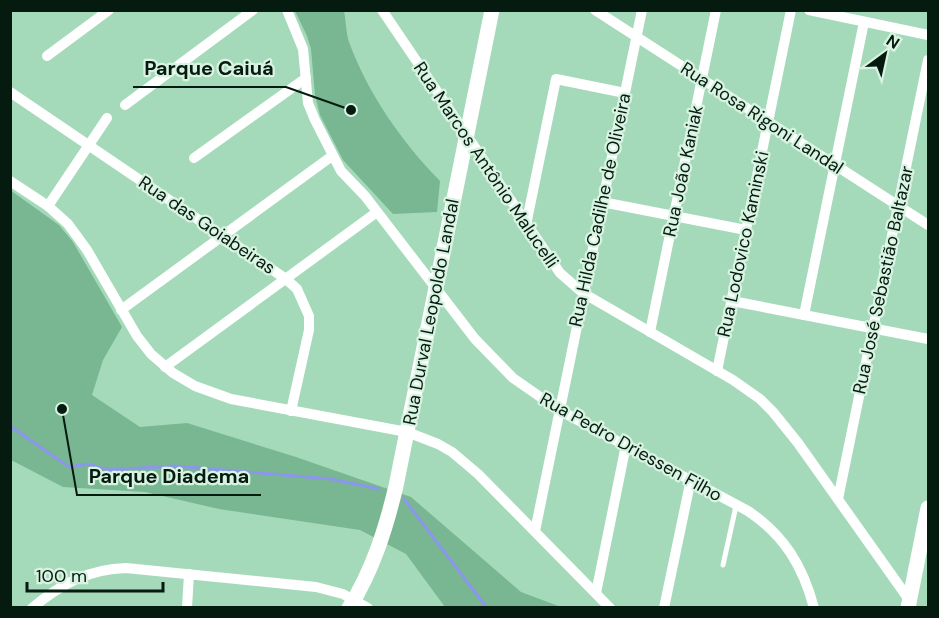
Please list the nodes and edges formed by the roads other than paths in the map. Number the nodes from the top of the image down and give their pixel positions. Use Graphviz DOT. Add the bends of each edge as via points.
graph roads {
  1 [pos="109,10"];
  2 [pos="253,10"];
  3 [pos="287,10"];
  4 [pos="382,10"];
  5 [pos="492,10"];
  6 [pos="595,10"];
  7 [pos="642,10"];
  8 [pos="716,10"];
  9 [pos="791,10"];
  10 [pos="809,10"];
  11 [pos="864,22"];
  12 [pos="928,35"];
  13 [pos="636,37"];
  14 [pos="47,56"];
  15 [pos="928,60"];
  16 [pos="306,78"];
  17 [pos="702,79"];
  18 [pos="10,92"];
  19 [pos="625,93"];
  20 [pos="124,105"];
  21 [pos="107,118"];
  22 [pos="768,122"];
  23 [pos="466,136"];
  24 [pos="89,145"];
  25 [pos="333,156"];
  26 [pos="194,158"];
  27 [pos="835,165"];
  28 [pos="10,181"];
  29 [pos="602,202"];
  30 [pos="48,206"];
  31 [pos="899,206"];
  32 [pos="377,212"];
  33 [pos="674,216"];
  34 [pos="526,225"];
  35 [pos="928,225"];
  36 [pos="746,230"];
  37 [pos="223,236"];
  38 [pos="286,279"];
  39 [pos="436,288"];
  40 [pos="583,293"];
  41 [pos="732,301"];
  42 [pos="121,310"];
  43 [pos="804,315"];
  44 [pos="874,328"];
  45 [pos="650,332"];
  46 [pos="928,339"];
  47 [pos="165,367"];
  48 [pos="717,371"];
  49 [pos="559,410"];
  50 [pos="291,411"];
  51 [pos="407,432"];
  52 [pos="626,445"];
  53 [pos="691,479"];
  54 [pos="838,499"];
  55 [pos="736,504"];
  56 [pos="928,508"];
  57 [pos="535,531"];
  58 [pos="723,565"];
  59 [pos="189,574"];
  60 [pos="596,593"];
  61 [pos="909,604"];
  62 [pos="357,605"];
  63 [pos="32,608"];
  64 [pos="187,608"];
  65 [pos="610,608"];
  66 [pos="664,608"];
  67 [pos="814,608"];
  1 -- 14 [label="street"];
  2 -- 20 [label="street"];
  3 -- 16 [label="street, Rua Pedro Driessen Filho" via="303,49"];
  4 -- 23 [label="street, Rua Marcos Antônio Malucelli"];
  5 -- 23 [label="street, Rua Durval Leopoldo Landal"];
  6 -- 13 [label="street, Rua Rosa Rigoni Landal"];
  7 -- 13 [label="street, Rua Hilda Cadilhe de Oliveira"];
  8 -- 17 [label="street, Rua João Kaniak"];
  9 -- 22 [label="street, Rua Lodovico Kaminski"];
  10 -- 11 [label="street"];
  11 -- 12 [label="street"];
  11 -- 27 [label="street"];
  13 -- 17 [label="street, Rua Rosa Rigoni Landal"];
  13 -- 19 [label="street, Rua Hilda Cadilhe de Oliveira"];
  15 -- 31 [label="street, Rua José Sebastião Baltazar"];
  16 -- 25 [label="street, Rua Pedro Driessen Filho" via="311,111"];
  16 -- 26 [label="street"];
  17 -- 22 [label="street, Rua Rosa Rigoni Landal"];
  17 -- 33 [label="street, Rua João Kaniak"];
  18 -- 24 [label="street, Rua das Goiabeiras"];
  19 -- 29 [label="street, Rua Hilda Cadilhe de Oliveira"];
  19 -- 34 [label="street" via="556,79"];
  21 -- 24 [label="street"];
  22 -- 27 [label="street, Rua Rosa Rigoni Landal"];
  22 -- 36 [label="street, Rua Lodovico Kaminski"];
  23 -- 34 [label="street, Rua Marcos Antônio Malucelli"];
  23 -- 39 [label="street, Rua Durval Leopoldo Landal"];
  24 -- 30 [label="street"];
  24 -- 37 [label="street, Rua das Goiabeiras"];
  25 -- 32 [label="street, Rua Pedro Driessen Filho" via="344,175"];
  25 -- 37 [label="street"];
  27 -- 31 [label="street, Rua Rosa Rigoni Landal"];
  27 -- 43 [label="street"];
  28 -- 30 [label="street"];
  29 -- 33 [label="street"];
  29 -- 40 [label="street, Rua Hilda Cadilhe de Oliveira"];
  30 -- 42 [label="street" via="77,235"];
  31 -- 35 [label="street, Rua Rosa Rigoni Landal"];
  31 -- 44 [label="street, Rua José Sebastião Baltazar"];
  32 -- 38 [label="street"];
  32 -- 39 [label="street, Rua Pedro Driessen Filho"];
  33 -- 36 [label="street"];
  33 -- 45 [label="street, Rua João Kaniak"];
  34 -- 40 [label="street, Rua Marcos Antônio Malucelli" via="560,273"];
  36 -- 41 [label="street, Rua Lodovico Kaminski"];
  37 -- 38 [label="street, Rua das Goiabeiras"];
  37 -- 42 [label="street"];
  38 -- 47 [label="street"];
  38 -- 50 [label="street, Rua das Goiabeiras" via="297,289 309,316"];
  39 -- 49 [label="street, Rua Pedro Driessen Filho" via="499,365"];
  39 -- 51 [label="street, Rua Durval Leopoldo Landal"];
  40 -- 45 [label="street, Rua Marcos Antônio Malucelli"];
  40 -- 49 [label="street, Rua Hilda Cadilhe de Oliveira"];
  41 -- 43 [label="street"];
  41 -- 48 [label="street, Rua Lodovico Kaminski"];
  42 -- 47 [label="street" via="144,346"];
  43 -- 44 [label="street"];
  44 -- 46 [label="street"];
  44 -- 54 [label="street, Rua José Sebastião Baltazar"];
  45 -- 48 [label="street, Rua Marcos Antônio Malucelli"];
  47 -- 50 [label="street" via="195,386 221,396"];
  48 -- 54 [label="street, Rua Marcos Antônio Malucelli" via="773,412"];
  49 -- 52 [label="street, Rua Pedro Driessen Filho"];
  49 -- 57 [label="street, Rua Hilda Cadilhe de Oliveira"];
  50 -- 51 [label="street"];
  51 -- 57 [label="street" via="438,444 465,462"];
  51 -- 62 [label="street, Rua Durval Leopoldo Landal" via="386,524"];
  52 -- 53 [label="street, Rua Pedro Driessen Filho"];
  52 -- 60 [label="street"];
  53 -- 55 [label="street, Rua Pedro Driessen Filho"];
  53 -- 66 [label="street"];
  54 -- 61 [label="street, Rua Marcos Antônio Malucelli"];
  55 -- 58 [label="lane"];
  55 -- 67 [label="street, Rua Pedro Driessen Filho" via="764,521 789,548"];
  56 -- 61 [label="street"];
  57 -- 60 [label="street"];
  59 -- 62 [label="street" via="330,589"];
  59 -- 63 [label="street" via="126,568 101,570 61,586"];
  59 -- 64 [label="street"];
  60 -- 65 [label="street"];
}
